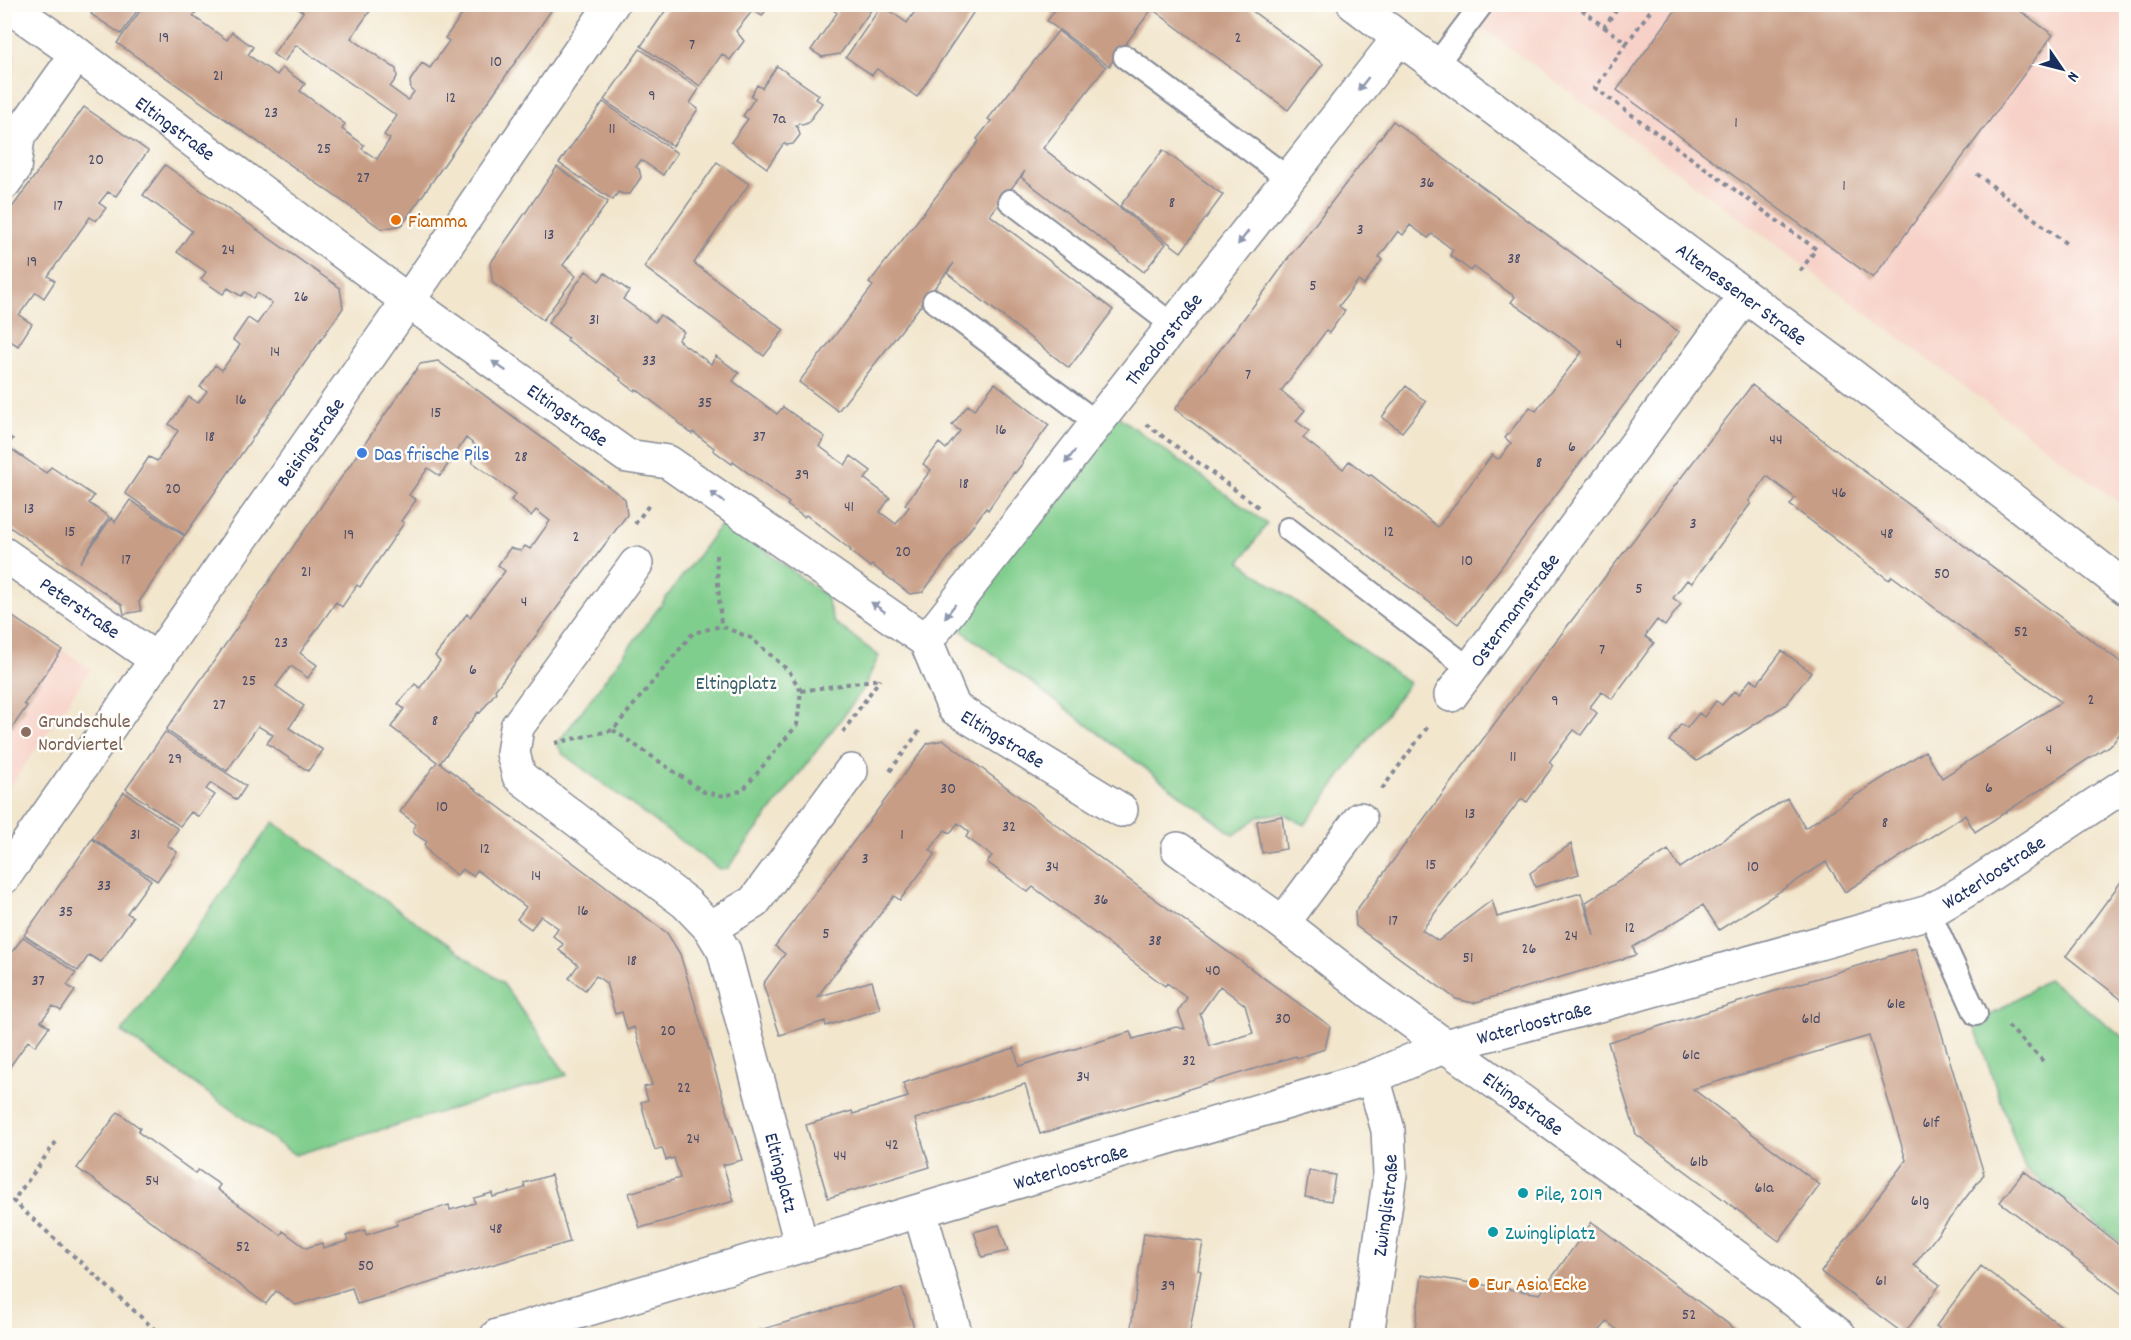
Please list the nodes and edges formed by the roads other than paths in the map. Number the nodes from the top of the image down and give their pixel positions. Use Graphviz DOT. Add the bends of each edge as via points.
graph roads {
  1 [pos="6,4"];
  2 [pos="612,4"];
  3 [pos="1354,4"];
  4 [pos="1482,4"];
  5 [pos="1399,38"];
  6 [pos="77,54"];
  7 [pos="1125,57"];
  8 [pos="1436,65"];
  9 [pos="1288,179"];
  10 [pos="4,183"];
  11 [pos="1011,201"];
  12 [pos="1745,296"];
  13 [pos="934,301"];
  14 [pos="408,302"];
  15 [pos="1174,326"];
  16 [pos="1106,412"];
  17 [pos="1288,529"];
  18 [pos="4,554"];
  19 [pos="636,564"];
  20 [pos="2127,588"];
  21 [pos="926,640"];
  22 [pos="157,660"];
  23 [pos="1470,669"];
  24 [pos="1451,695"];
  25 [pos="851,771"];
  26 [pos="2127,784"];
  27 [pos="1121,810"];
  28 [pos="1360,819"];
  29 [pos="1178,849"];
  30 [pos="4,877"];
  31 [pos="1929,912"];
  32 [pos="1283,923"];
  33 [pos="710,928"];
  34 [pos="1976,1014"];
  35 [pos="1445,1046"];
  36 [pos="1373,1077"];
  37 [pos="920,1212"];
  38 [pos="801,1244"];
  39 [pos="497,1335"];
  40 [pos="956,1335"];
  41 [pos="1367,1335"];
  42 [pos="1840,1335"];
  1 -- 6 [label="street, Eltingstraße"];
  2 -- 14 [label="street, Beisingstraße"];
  3 -- 5 [label="street, Altenessener Straße"];
  4 -- 8 [label="lane"];
  5 -- 8 [label="street, Altenessener Straße"];
  5 -- 9 [label="street, Theodorstraße, one-way"];
  6 -- 10 [label="street" via="18,137 14,169"];
  6 -- 14 [label="street, Eltingstraße"];
  7 -- 9 [label="lane"];
  8 -- 12 [label="street, Altenessener Straße"];
  9 -- 15 [label="street, Theodorstraße, one-way"];
  11 -- 15 [label="lane"];
  12 -- 20 [label="street, Altenessener Straße"];
  12 -- 23 [label="street, Ostermannstraße"];
  13 -- 16 [label="lane"];
  21 -- 14 [label="street, Eltingstraße, one-way" via="668,462 627,456"];
  14 -- 22 [label="street, Beisingstraße"];
  15 -- 16 [label="street, Theodorstraße"];
  16 -- 21 [label="street, Theodorstraße, one-way"];
  17 -- 23 [label="lane"];
  18 -- 22 [label="street, Peterstraße"];
  19 -- 33 [label="street, Eltingplatz" via="517,727 513,753 519,776 686,903"];
  21 -- 27 [label="street, Eltingstraße" via="954,708"];
  22 -- 30 [label="street, Beisingstraße"];
  23 -- 24 [label="street, Ostermannstraße"];
  25 -- 33 [label="street" via="754,902"];
  26 -- 31 [label="street, Waterloostraße"];
  28 -- 32 [label="street"];
  29 -- 32 [label="street, Eltingstraße"];
  31 -- 34 [label="lane"];
  31 -- 35 [label="street, Waterloostraße"];
  32 -- 35 [label="street, Eltingstraße"];
  33 -- 38 [label="street, Eltingplatz" via="724,951"];
  35 -- 36 [label="street, Waterloostraße"];
  35 -- 42 [label="street, Eltingstraße"];
  36 -- 37 [label="street, Waterloostraße"];
  36 -- 41 [label="street, Zwinglistraße" via="1388,1130 1390,1174"];
  37 -- 38 [label="street, Waterloostraße"];
  37 -- 40 [label="street"];
  38 -- 39 [label="street, Waterloostraße"];
}
